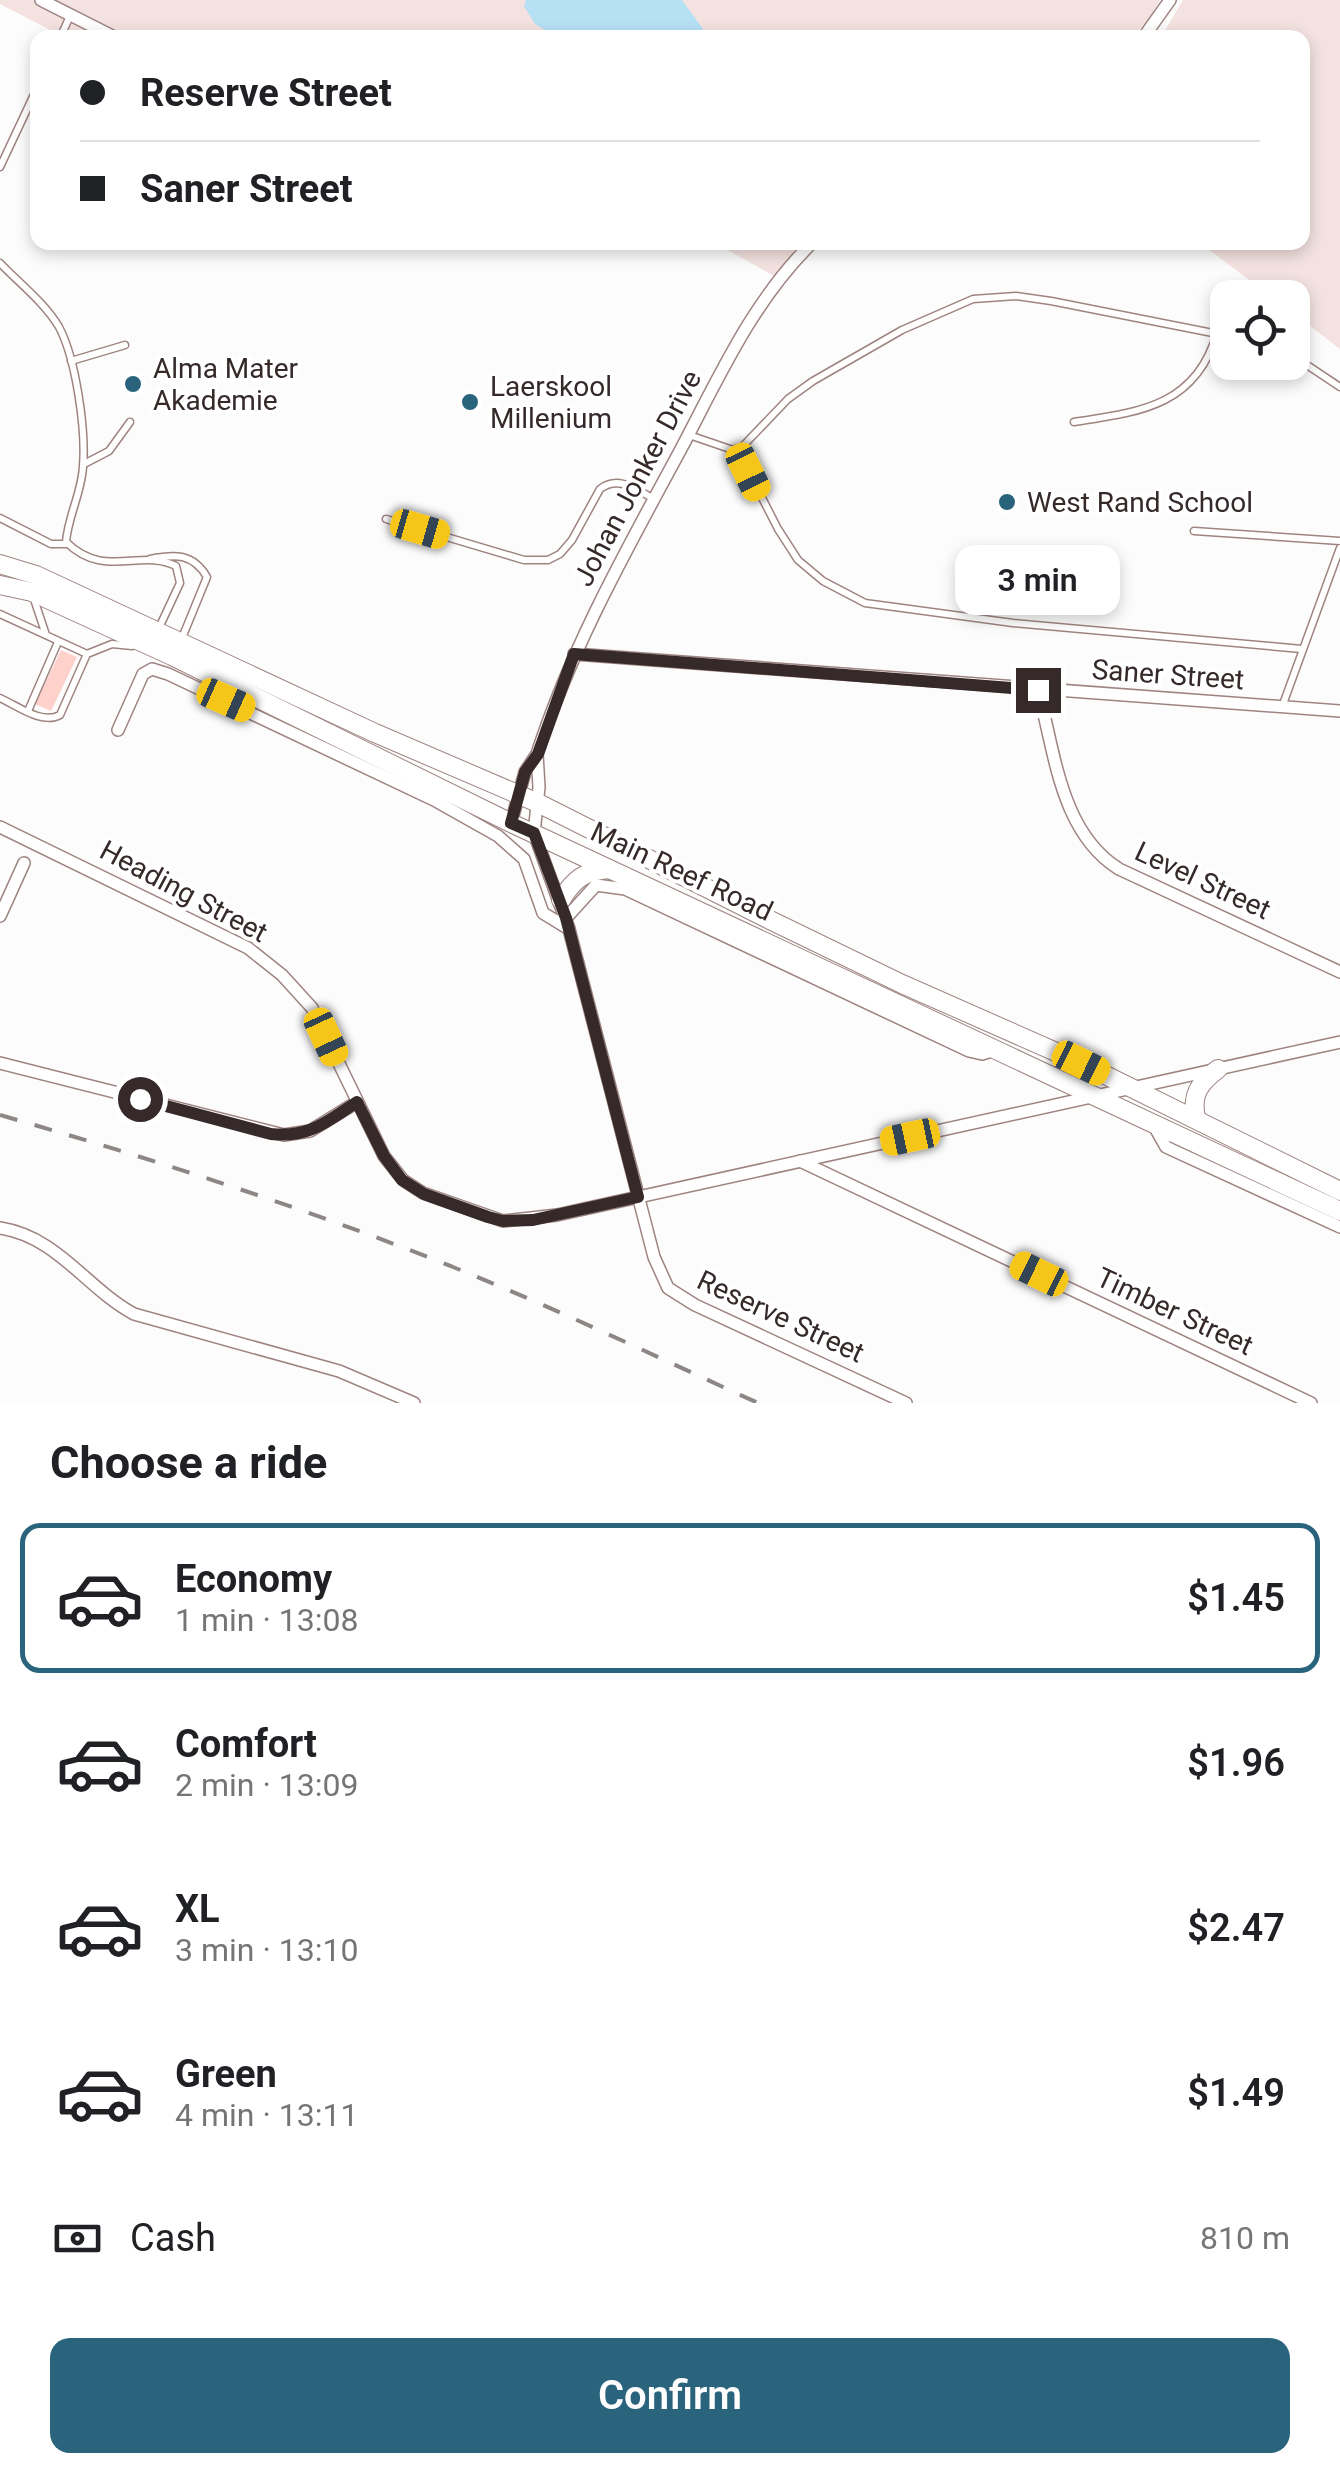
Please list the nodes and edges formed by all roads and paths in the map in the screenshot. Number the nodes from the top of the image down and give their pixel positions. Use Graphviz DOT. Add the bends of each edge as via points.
graph roads {
  1 [pos="40,0"];
  2 [pos="1170,0"];
  3 [pos="70,15"];
  4 [pos="63,30"];
  5 [pos="100,30"];
  6 [pos="1148,30"];
  7 [pos="30,103"];
  8 [pos="0,167"];
  9 [pos="806,250"];
  10 [pos="0,264"];
  11 [pos="1210,332"];
  12 [pos="125,345"];
  13 [pos="1210,350"];
  14 [pos="70,361"];
  15 [pos="1310,368"];
  16 [pos="1340,388"];
  17 [pos="130,422"];
  18 [pos="1074,422"];
  19 [pos="688,435"];
  20 [pos="736,449"];
  21 [pos="84,464"];
  22 [pos="654,499"];
  23 [pos="0,518"];
  24 [pos="386,519"];
  25 [pos="1194,531"];
  26 [pos="67,544"];
  27 [pos="1340,545"];
  28 [pos="139,562"];
  29 [pos="0,564"];
  30 [pos="0,584"];
  31 [pos="32,592"];
  32 [pos="0,614"];
  33 [pos="158,631"];
  34 [pos="46,636"];
  35 [pos="58,642"];
  36 [pos="176,649"];
  37 [pos="1302,649"];
  38 [pos="86,654"];
  39 [pos="574,654"];
  40 [pos="1038,690"];
  41 [pos="0,698"];
  42 [pos="1282,707"];
  43 [pos="28,711"];
  44 [pos="1340,711"];
  45 [pos="118,730"];
  46 [pos="538,754"];
  47 [pos="518,795"];
  48 [pos="538,803"];
  49 [pos="511,823"];
  50 [pos="0,827"];
  51 [pos="534,833"];
  52 [pos="24,864"];
  53 [pos="609,869"];
  54 [pos="0,916"];
  55 [pos="565,916"];
  56 [pos="1340,972"];
  57 [pos="1340,1042"];
  58 [pos="996,1050"];
  59 [pos="0,1063"];
  60 [pos="1218,1069"];
  61 [pos="1129,1086"];
  62 [pos="1093,1097"];
  63 [pos="357,1102"];
  64 [pos="1196,1118"];
  65 [pos="1153,1124"];
  66 [pos="800,1160"];
  67 [pos="1340,1191"];
  68 [pos="638,1197"];
  69 [pos="1340,1211"];
  70 [pos="0,1228"];
  71 [pos="1340,1228"];
  72 [pos="414,1403"];
  73 [pos="906,1403"];
  74 [pos="1311,1403"];
  1 -- 3 [label="street"];
  2 -- 6 [label="street"];
  3 -- 4 [label="lane"];
  3 -- 5 [label="street"];
  7 -- 8 [label="lane"];
  9 -- 19 [label="street, Johan Jonker Drive" via="757,311"];
  10 -- 14 [label="lane" via="52,316"];
  11 -- 20 [label="lane" via="1016,296 973,299 933,314 813,382"];
  12 -- 14 [label="lane"];
  13 -- 18 [label="lane" via="1202,369 1169,399 1135,413"];
  14 -- 21 [label="lane"];
  15 -- 16 [label="lane"];
  17 -- 21 [label="lane" via="109,451"];
  19 -- 20 [label="lane"];
  19 -- 22 [label="street, Johan Jonker Drive"];
  20 -- 37 [label="lane" via="798,560 865,603 1013,624"];
  21 -- 26 [label="lane"];
  22 -- 24 [label="lane" via="625,484 606,484 560,554 535,562"];
  22 -- 39 [label="street, Johan Jonker Drive"];
  23 -- 26 [label="lane" via="51,544"];
  25 -- 27 [label="lane"];
  26 -- 28 [label="lane" via="100,562"];
  27 -- 37 [label="lane"];
  28 -- 33 [label="lane" via="169,562 180,572"];
  28 -- 36 [label="lane" via="184,556 206,574"];
  29 -- 33 [label="main road, Main Reef Road"];
  30 -- 31 [label="main road, Main Reef Road"];
  31 -- 34 [label="lane"];
  31 -- 36 [label="main road, Main Reef Road"];
  32 -- 34 [label="lane"];
  33 -- 36 [label="main road, Main Reef Road"];
  34 -- 35 [label="lane"];
  35 -- 38 [label="lane"];
  35 -- 43 [label="lane"];
  36 -- 38 [label="lane" via="118,643"];
  36 -- 47 [label="main road, Main Reef Road"];
  36 -- 49 [label="main road, Main Reef Road"];
  37 -- 42 [label="lane"];
  38 -- 43 [label="lane" via="60,715 46,719"];
  39 -- 40 [label="street, Saner Street"];
  39 -- 46 [label="street, Johan Jonker Drive"];
  40 -- 42 [label="street, Saner Street"];
  40 -- 56 [label="street, Level Street" via="1069,807 1095,851 1119,869"];
  41 -- 43 [label="lane"];
  42 -- 44 [label="street, Saner Street"];
  45 -- 55 [label="street" via="143,674 168,674 498,836 524,859 543,913"];
  46 -- 47 [label="street, Johan Jonker Drive"];
  46 -- 48 [label="street, Johan Jonker Drive"];
  47 -- 48 [label="main road, Main Reef Road"];
  47 -- 49 [label="street, Johan Jonker Drive"];
  48 -- 51 [label="street, Johan Jonker Drive"];
  48 -- 61 [label="main road, Main Reef Road" via="902,984"];
  49 -- 51 [label="main road, Main Reef Road"];
  50 -- 63 [label="street, Heading Street" via="248,948 312,1008"];
  51 -- 53 [label="main road, Main Reef Road"];
  51 -- 55 [label="street, Reserve Street"];
  52 -- 54 [label="street"];
  53 -- 55 [label="main road" via="578,877"];
  53 -- 58 [label="main road, Main Reef Road"];
  55 -- 58 [label="street" via="596,885 625,888 969,1051"];
  55 -- 68 [label="street, Reserve Street"];
  57 -- 60 [label="street, Heading Street"];
  58 -- 62 [label="main road, Main Reef Road"];
  59 -- 63 [label="street" via="284,1135 302,1135"];
  60 -- 61 [label="street, Heading Street"];
  60 -- 64 [label="main road" via="1196,1093"];
  61 -- 62 [label="street, Heading Street"];
  61 -- 64 [label="main road, Main Reef Road"];
  62 -- 65 [label="main road, Main Reef Road"];
  62 -- 66 [label="street, Heading Street"];
  63 -- 68 [label="street, Heading Street" via="402,1180 488,1217 533,1220"];
  64 -- 67 [label="main road, Main Reef Road"];
  65 -- 69 [label="main road, Main Reef Road"];
  65 -- 71 [label="street" via="1166,1147"];
  66 -- 68 [label="street, Heading Street"];
  66 -- 74 [label="street, Timber Street"];
  68 -- 73 [label="street, Reserve Street" via="659,1274 677,1295"];
  70 -- 72 [label="street" via="46,1244 134,1314 339,1371"];
}
